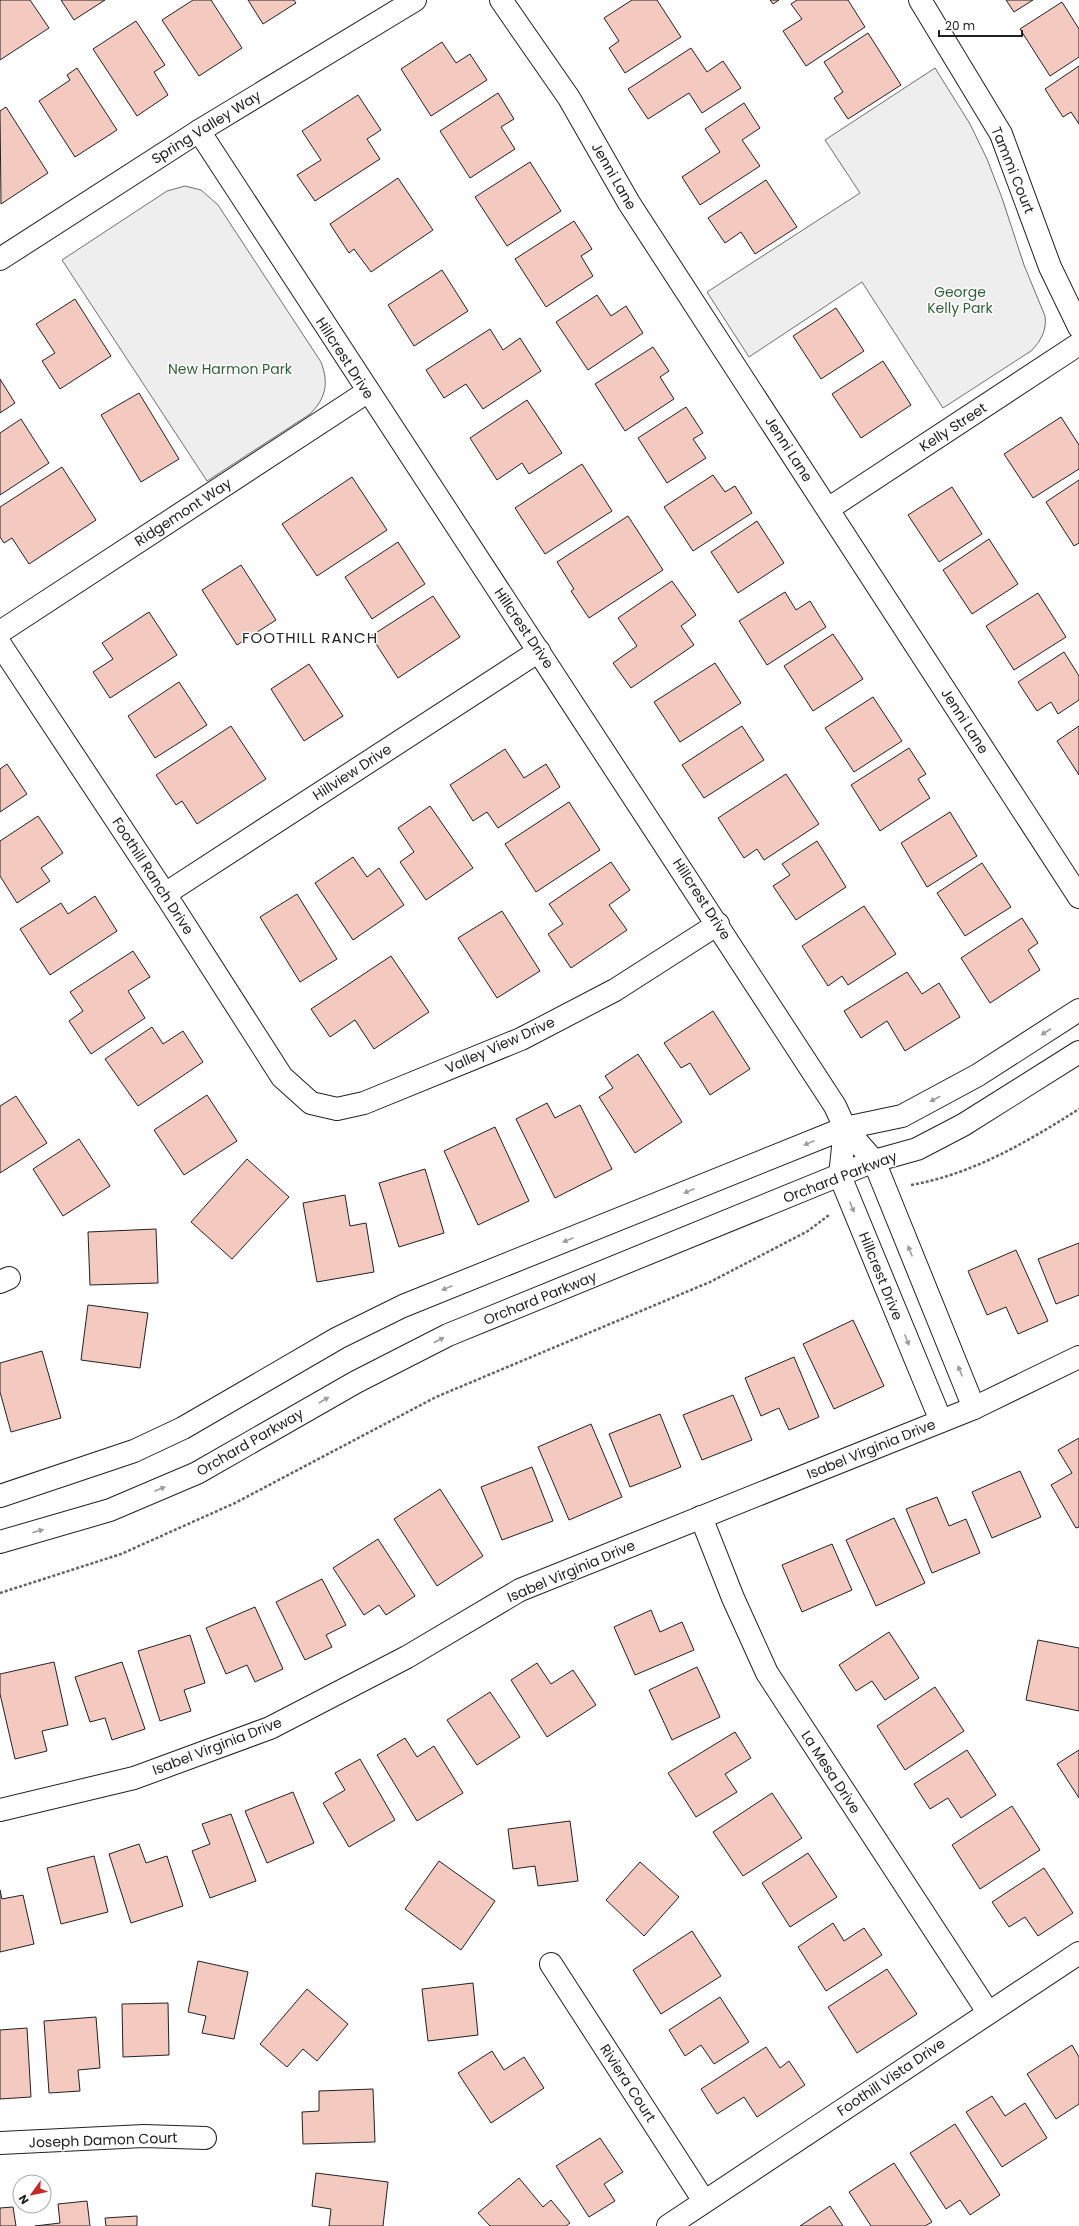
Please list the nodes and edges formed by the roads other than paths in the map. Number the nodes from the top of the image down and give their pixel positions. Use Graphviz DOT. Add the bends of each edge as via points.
graph roads {
  1 [pos="415,0"];
  2 [pos="501,0"];
  3 [pos="920,0"];
  4 [pos="199,131"];
  5 [pos="0,259"];
  6 [pos="1079,327"];
  7 [pos="1079,344"];
  8 [pos="367,392"];
  9 [pos="828,509"];
  10 [pos="0,632"];
  11 [pos="0,644"];
  12 [pos="539,651"];
  13 [pos="165,894"];
  14 [pos="1079,897"];
  15 [pos="718,924"];
  16 [pos="1079,1010"];
  17 [pos="1079,1052"];
  18 [pos="311,1103"];
  19 [pos="845,1128"];
  20 [pos="874,1161"];
  21 [pos="840,1176"];
  22 [pos="1079,1358"];
  23 [pos="974,1408"];
  24 [pos="940,1421"];
  25 [pos="0,1496"];
  26 [pos="701,1517"];
  27 [pos="0,1542"];
  28 [pos="0,1810"];
  29 [pos="1079,1953"];
  30 [pos="551,1964"];
  31 [pos="988,2012"];
  32 [pos="205,2138"];
  33 [pos="0,2143"];
  34 [pos="704,2201"];
  35 [pos="668,2226"];
  1 -- 4 [label="street, Spring Valley Way"];
  2 -- 9 [label="street, Jenni Lane" via="569,98 629,203"];
  3 -- 6 [label="street, Tammi Court" via="1001,134 1050,267"];
  4 -- 5 [label="street, Spring Valley Way"];
  4 -- 8 [label="street, Hillcrest Drive"];
  7 -- 9 [label="street, Kelly Street"];
  8 -- 10 [label="street, Ridgemont Way"];
  8 -- 12 [label="street, Hillcrest Drive"];
  9 -- 14 [label="street, Jenni Lane"];
  11 -- 13 [label="street, Foothill Ranch Drive"];
  12 -- 13 [label="street, Hillview Drive"];
  12 -- 15 [label="street, Hillcrest Drive"];
  13 -- 18 [label="street, Foothill Ranch Drive" via="282,1077"];
  15 -- 18 [label="street, Valley View Drive" via="614,990 521,1039 364,1103 337,1109"];
  15 -- 19 [label="street, Hillcrest Drive" via="835,1106"];
  16 -- 19 [label="street, one-way" via="978,1075 902,1116"];
  17 -- 20 [label="street, Orchard Parkway" via="963,1125 917,1149"];
  19 -- 20 [label="street, Hillcrest Drive"];
  19 -- 21 [label="street, Hillcrest Drive"];
  19 -- 25 [label="street, one-way" via="403,1306 338,1338 183,1428 134,1451"];
  20 -- 21 [label="street, Orchard Parkway"];
  23 -- 20 [label="street, Hillcrest Drive, one-way"];
  21 -- 24 [label="street, Hillcrest Drive, one-way"];
  27 -- 21 [label="street, Orchard Parkway, one-way" via="110,1510 198,1473 356,1382 448,1335"];
  22 -- 23 [label="street, Isabel Virginia Drive"];
  23 -- 24 [label="street, Isabel Virginia Drive"];
  24 -- 26 [label="street, Isabel Virginia Drive"];
  26 -- 28 [label="street, Isabel Virginia Drive" via="520,1590 407,1657 270,1728 134,1778"];
  26 -- 31 [label="street, La Mesa Drive" via="733,1598 767,1673"];
  29 -- 31 [label="street, Foothill Vista Drive"];
  30 -- 34 [label="street, Riviera Court"];
  31 -- 34 [label="street, Foothill Vista Drive"];
  32 -- 33 [label="street, Joseph Damon Court" via="144,2136"];
  34 -- 35 [label="street, Foothill Vista Drive"];
}
